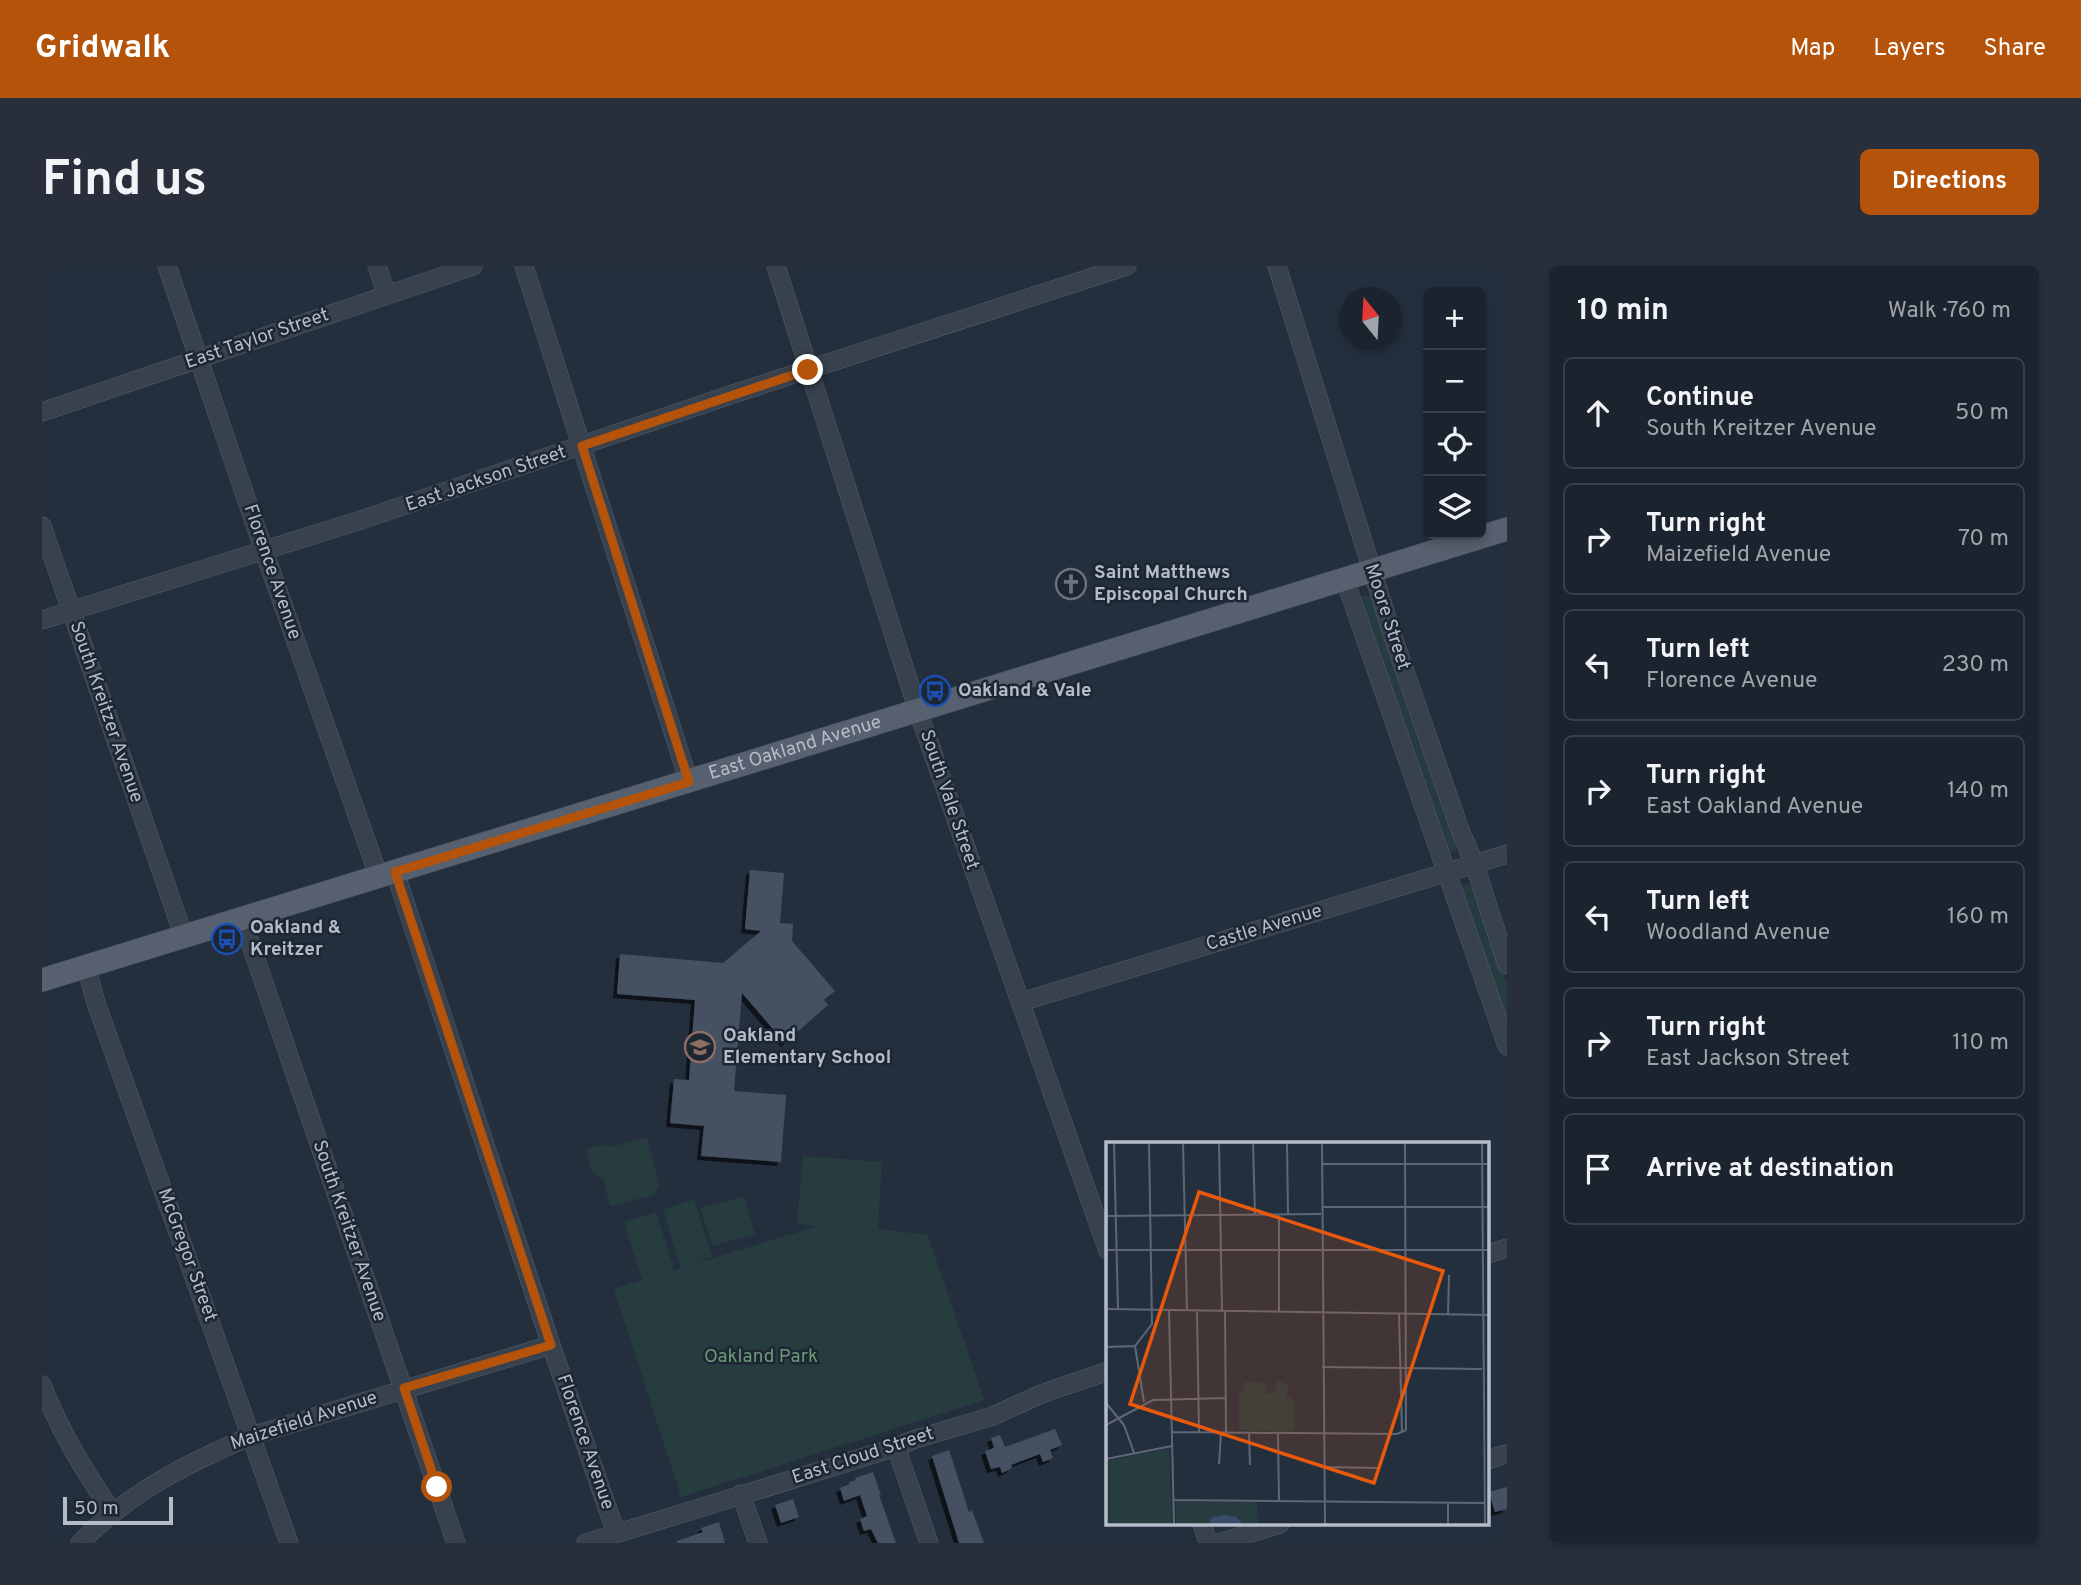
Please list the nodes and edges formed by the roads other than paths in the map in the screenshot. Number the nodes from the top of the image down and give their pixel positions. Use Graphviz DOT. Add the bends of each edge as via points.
graph roads {
  1 [pos="167,266"];
  2 [pos="377,266"];
  3 [pos="473,266"];
  4 [pos="524,266"];
  5 [pos="775,266"];
  6 [pos="1127,266"];
  7 [pos="1277,266"];
  8 [pos="387,295"];
  9 [pos="200,358"];
  10 [pos="808,370"];
  11 [pos="42,412"];
  12 [pos="582,446"];
  13 [pos="42,526"];
  14 [pos="1507,529"];
  15 [pos="264,551"];
  16 [pos="1371,571"];
  17 [pos="1345,580"];
  18 [pos="71,611"];
  19 [pos="42,620"];
  20 [pos="918,711"];
  21 [pos="689,782"];
  22 [pos="1507,854"];
  23 [pos="1474,863"];
  24 [pos="1446,872"];
  25 [pos="387,875"];
  26 [pos="242,919"];
  27 [pos="184,937"];
  28 [pos="1507,965"];
  29 [pos="86,967"];
  30 [pos="42,980"];
  31 [pos="1021,1002"];
  32 [pos="1507,1045"];
  33 [pos="1106,1245"];
  34 [pos="1507,1248"];
  35 [pos="1490,1253"];
  36 [pos="551,1345"];
  37 [pos="1106,1372"];
  38 [pos="42,1385"];
  39 [pos="404,1388"];
  40 [pos="251,1436"];
  41 [pos="897,1447"];
  42 [pos="741,1494"];
  43 [pos="113,1513"];
  44 [pos="1203,1526"];
  45 [pos="1274,1526"];
  46 [pos="616,1533"];
  47 [pos="80,1543"];
  48 [pos="289,1543"];
  49 [pos="456,1543"];
  50 [pos="586,1543"];
  51 [pos="758,1543"];
  52 [pos="929,1543"];
  53 [pos="1208,1543"];
  54 [pos="1219,1543"];
  1 -- 9 [label="street, Florence Avenue"];
  2 -- 8 [label="street"];
  3 -- 8 [label="street, East Taylor Street"];
  4 -- 12 [label="street"];
  5 -- 10 [label="street, South Vale Street"];
  6 -- 10 [label="street, East Jackson Street"];
  7 -- 16 [label="street, Moore Street"];
  8 -- 9 [label="street, East Taylor Street"];
  9 -- 11 [label="street, East Taylor Street"];
  9 -- 15 [label="street, Florence Avenue"];
  10 -- 12 [label="street, East Jackson Street"];
  10 -- 20 [label="street, South Vale Street"];
  12 -- 15 [label="street, East Jackson Street"];
  12 -- 21 [label="street"];
  13 -- 18 [label="street, South Kreitzer Avenue"];
  14 -- 16 [label="main road, East Oakland Avenue"];
  15 -- 18 [label="street, East Jackson Street"];
  15 -- 25 [label="street, Florence Avenue"];
  16 -- 17 [label="main road, East Oakland Avenue"];
  16 -- 23 [label="street, Moore Street"];
  17 -- 20 [label="main road, East Oakland Avenue"];
  17 -- 24 [label="street, Moore Street"];
  18 -- 19 [label="street, East Jackson Street"];
  18 -- 27 [label="street, South Kreitzer Avenue"];
  20 -- 21 [label="main road, East Oakland Avenue"];
  20 -- 31 [label="street, South Vale Street"];
  21 -- 25 [label="main road, East Oakland Avenue"];
  22 -- 23 [label="street, Castle Avenue"];
  23 -- 24 [label="street, Castle Avenue"];
  23 -- 28 [label="street, Moore Street"];
  24 -- 31 [label="street, Castle Avenue"];
  24 -- 32 [label="street, Moore Street"];
  25 -- 26 [label="main road, East Oakland Avenue"];
  25 -- 36 [label="street, Florence Avenue"];
  26 -- 27 [label="main road, East Oakland Avenue"];
  26 -- 39 [label="street, South Kreitzer Avenue"];
  27 -- 29 [label="main road, East Oakland Avenue"];
  29 -- 30 [label="main road, East Oakland Avenue"];
  29 -- 40 [label="street, McGregor Street"];
  31 -- 33 [label="street, South Vale Street"];
  34 -- 35 [label="street"];
  36 -- 39 [label="street, Maizefield Avenue"];
  36 -- 46 [label="street, Florence Avenue"];
  37 -- 41 [label="street, East Cloud Street"];
  38 -- 43 [label="street" via="64,1436"];
  39 -- 40 [label="street, Maizefield Avenue"];
  39 -- 49 [label="street, South Kreitzer Avenue"];
  40 -- 43 [label="street, Maizefield Avenue" via="185,1465"];
  40 -- 48 [label="street, McGregor Street"];
  41 -- 42 [label="street, East Cloud Street"];
  41 -- 52 [label="street"];
  42 -- 46 [label="street, East Cloud Street"];
  42 -- 51 [label="street"];
  43 -- 47 [label="street, Maizefield Avenue"];
  44 -- 53 [label="street"];
  45 -- 54 [label="street"];
  46 -- 50 [label="street, East Cloud Street"];
}
